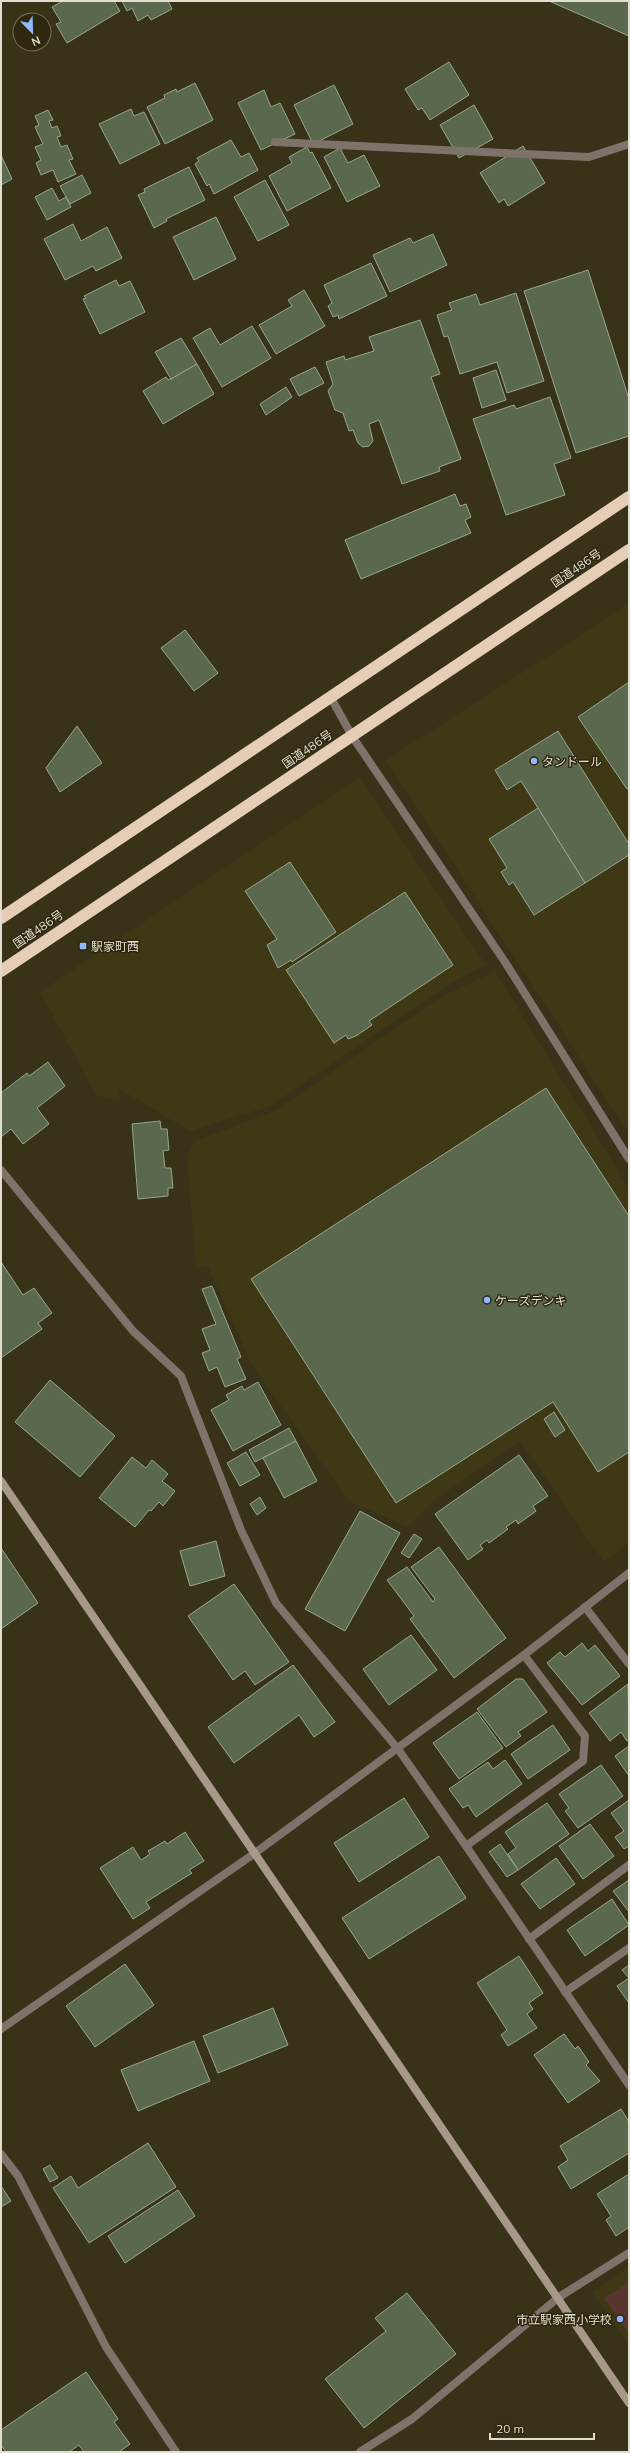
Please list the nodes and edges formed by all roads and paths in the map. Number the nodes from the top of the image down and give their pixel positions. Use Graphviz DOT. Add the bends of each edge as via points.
graph roads {
  1 [pos="275,142"];
  2 [pos="629,144"];
  3 [pos="629,497"];
  4 [pos="629,550"];
  5 [pos="330,696"];
  6 [pos="352,736"];
  7 [pos="1,918"];
  8 [pos="1,971"];
  9 [pos="629,1159"];
  10 [pos="1,1170"];
  11 [pos="1,1481"];
  12 [pos="629,1573"];
  13 [pos="585,1607"];
  14 [pos="524,1655"];
  15 [pos="629,1664"];
  16 [pos="398,1749"];
  17 [pos="466,1846"];
  18 [pos="255,1853"];
  19 [pos="629,1865"];
  20 [pos="529,1939"];
  21 [pos="629,1948"];
  22 [pos="565,1992"];
  23 [pos="1,2029"];
  24 [pos="629,2086"];
  25 [pos="1,2154"];
  26 [pos="629,2254"];
  27 [pos="559,2297"];
  28 [pos="629,2403"];
  29 [pos="176,2452"];
  30 [pos="360,2452"];
  1 -- 2 [label="street" via="589,157"];
  3 -- 5 [label="highway"];
  4 -- 6 [label="highway, 国道486号"];
  5 -- 6 [label="street"];
  5 -- 7 [label="highway"];
  6 -- 8 [label="highway, 国道486号"];
  6 -- 9 [label="street" via="505,962"];
  10 -- 16 [label="street" via="133,1331 181,1376 242,1530 276,1603"];
  11 -- 18 [label="street"];
  12 -- 13 [label="street"];
  13 -- 14 [label="street"];
  13 -- 15 [label="street"];
  14 -- 16 [label="street"];
  14 -- 17 [label="street" via="585,1736 583,1761"];
  16 -- 17 [label="street"];
  16 -- 18 [label="street"];
  17 -- 20 [label="street"];
  18 -- 23 [label="street"];
  18 -- 27 [label="street"];
  19 -- 20 [label="street"];
  20 -- 22 [label="street"];
  21 -- 22 [label="street"];
  22 -- 24 [label="street"];
  25 -- 29 [label="street" via="18,2176 106,2347"];
  26 -- 27 [label="street"];
  27 -- 28 [label="street"];
  27 -- 30 [label="street" via="412,2419"];
}
